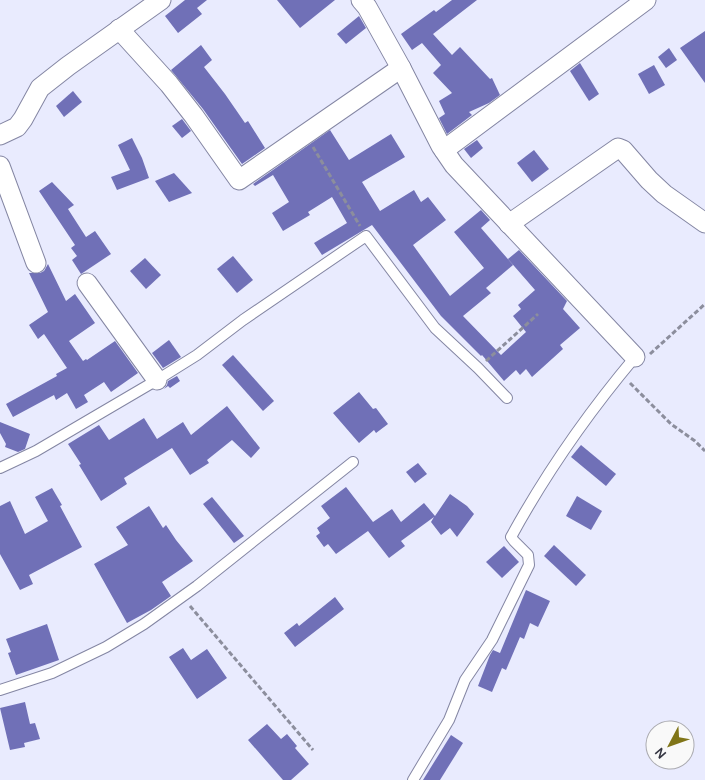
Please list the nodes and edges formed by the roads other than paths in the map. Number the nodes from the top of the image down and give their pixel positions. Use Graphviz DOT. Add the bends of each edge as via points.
graph roads {
  1 [pos="161,0"];
  2 [pos="646,0"];
  3 [pos="369,2"];
  4 [pos="119,29"];
  5 [pos="401,68"];
  6 [pos="0,134"];
  7 [pos="444,150"];
  8 [pos="0,166"];
  9 [pos="509,224"];
  10 [pos="705,224"];
  11 [pos="36,263"];
  12 [pos="87,283"];
  13 [pos="635,357"];
  14 [pos="157,380"];
  15 [pos="507,398"];
  16 [pos="353,462"];
  17 [pos="0,468"];
  18 [pos="0,690"];
  19 [pos="413,780"];
  1 -- 4 [label="street"];
  2 -- 7 [label="street"];
  3 -- 5 [label="street"];
  4 -- 5 [label="street" via="174,90 239,180"];
  4 -- 6 [label="street" via="40,88 23,119 16,127"];
  5 -- 7 [label="street"];
  7 -- 9 [label="street"];
  8 -- 11 [label="street"];
  9 -- 10 [label="street" via="618,148 664,194"];
  9 -- 13 [label="street"];
  12 -- 14 [label="street"];
  13 -- 19 [label="lane" via="561,454 511,537 528,555 529,565 492,640 465,680 449,720"];
  14 -- 15 [label="lane" via="366,236 435,328"];
  14 -- 17 [label="lane" via="36,452"];
  16 -- 18 [label="lane" via="144,624 52,673"];
}
